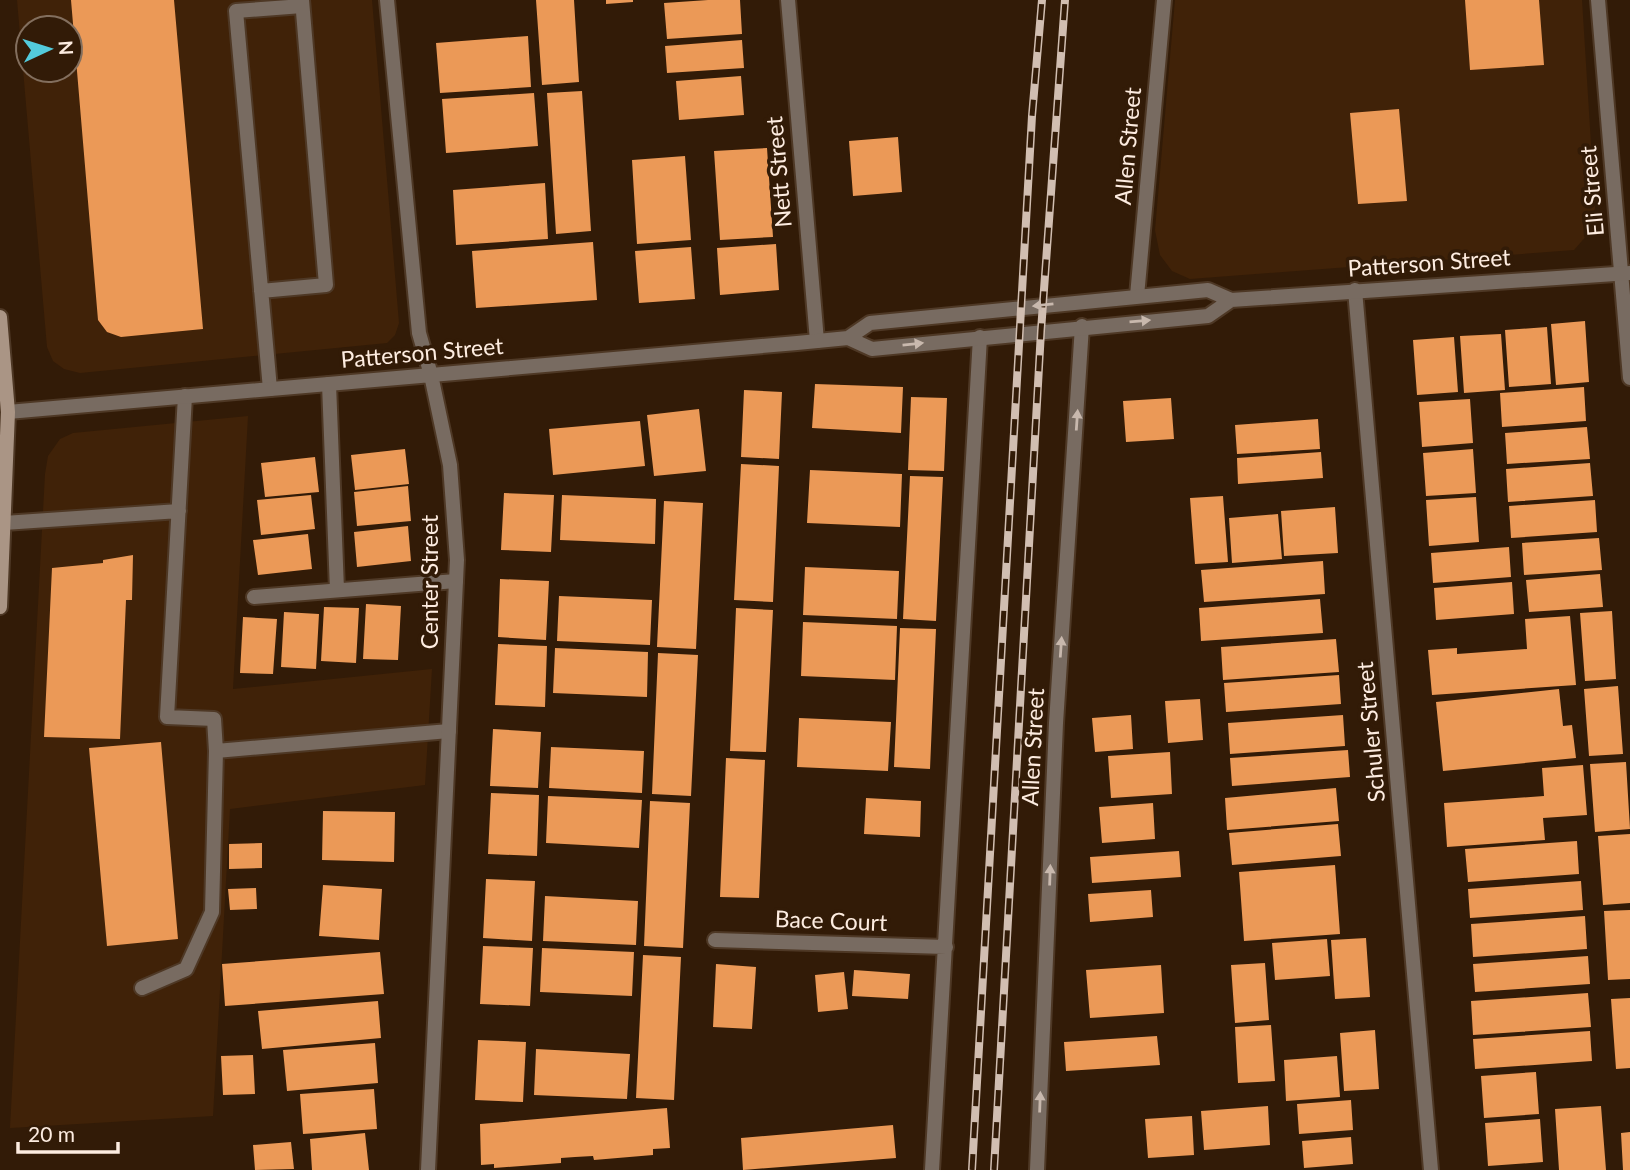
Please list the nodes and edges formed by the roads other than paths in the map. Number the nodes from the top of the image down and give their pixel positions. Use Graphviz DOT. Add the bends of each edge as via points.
graph roads {
  1 [pos="387,0"];
  2 [pos="788,0"];
  3 [pos="1164,0"];
  4 [pos="1598,0"];
  5 [pos="302,3"];
  6 [pos="1626,273"];
  7 [pos="1355,290"];
  8 [pos="261,291"];
  9 [pos="1137,296"];
  10 [pos="1231,300"];
  11 [pos="0,317"];
  12 [pos="1082,326"];
  13 [pos="980,337"];
  14 [pos="848,338"];
  15 [pos="817,341"];
  16 [pos="431,375"];
  17 [pos="1630,378"];
  18 [pos="329,384"];
  19 [pos="270,389"];
  20 [pos="185,396"];
  21 [pos="4,412"];
  22 [pos="179,511"];
  23 [pos="4,523"];
  24 [pos="456,581"];
  25 [pos="337,590"];
  26 [pos="254,597"];
  27 [pos="0,607"];
  28 [pos="449,731"];
  29 [pos="216,751"];
  30 [pos="715,940"];
  31 [pos="947,947"];
  32 [pos="142,988"];
  33 [pos="428,1170"];
  34 [pos="932,1170"];
  35 [pos="1037,1170"];
  36 [pos="1432,1170"];
  1 -- 16 [label="street, Center Street" via="419,333"];
  2 -- 15 [label="street, Nett Street"];
  3 -- 9 [label="street, Allen Street"];
  4 -- 6 [label="street, Eli Street"];
  5 -- 8 [label="street" via="236,11"];
  5 -- 8 [label="street" via="327,285"];
  6 -- 7 [label="street, Patterson Street"];
  6 -- 17 [label="street, Eli Street"];
  7 -- 10 [label="street, Patterson Street"];
  7 -- 36 [label="street, Schuler Street"];
  8 -- 19 [label="street"];
  9 -- 10 [label="street, Patterson Street" via="1208,290"];
  9 -- 14 [label="street, Patterson Street, one-way" via="870,323"];
  12 -- 10 [label="street, Patterson Street, one-way" via="1208,316"];
  11 -- 21 [label="main road"];
  12 -- 13 [label="street, Patterson Street"];
  35 -- 12 [label="street, Allen Street, one-way" via="1056,723"];
  14 -- 13 [label="street, Patterson Street, one-way" via="872,349"];
  13 -- 31 [label="street"];
  14 -- 15 [label="street, Patterson Street"];
  15 -- 16 [label="street, Patterson Street"];
  16 -- 18 [label="street, Patterson Street"];
  16 -- 24 [label="street, Center Street" via="450,465"];
  18 -- 19 [label="street, Patterson Street"];
  18 -- 25 [label="street"];
  19 -- 20 [label="street, Patterson Street"];
  20 -- 21 [label="street, Patterson Street"];
  20 -- 22 [label="street"];
  21 -- 23 [label="main road"];
  22 -- 23 [label="street"];
  22 -- 29 [label="street" via="167,718 214,719"];
  23 -- 27 [label="main road"];
  24 -- 25 [label="street"];
  24 -- 28 [label="street, Center Street"];
  25 -- 26 [label="street"];
  28 -- 29 [label="street"];
  28 -- 33 [label="street, Center Street"];
  29 -- 32 [label="street" via="212,912 186,969"];
  30 -- 31 [label="street, Bace Court"];
  31 -- 34 [label="street"];
}
